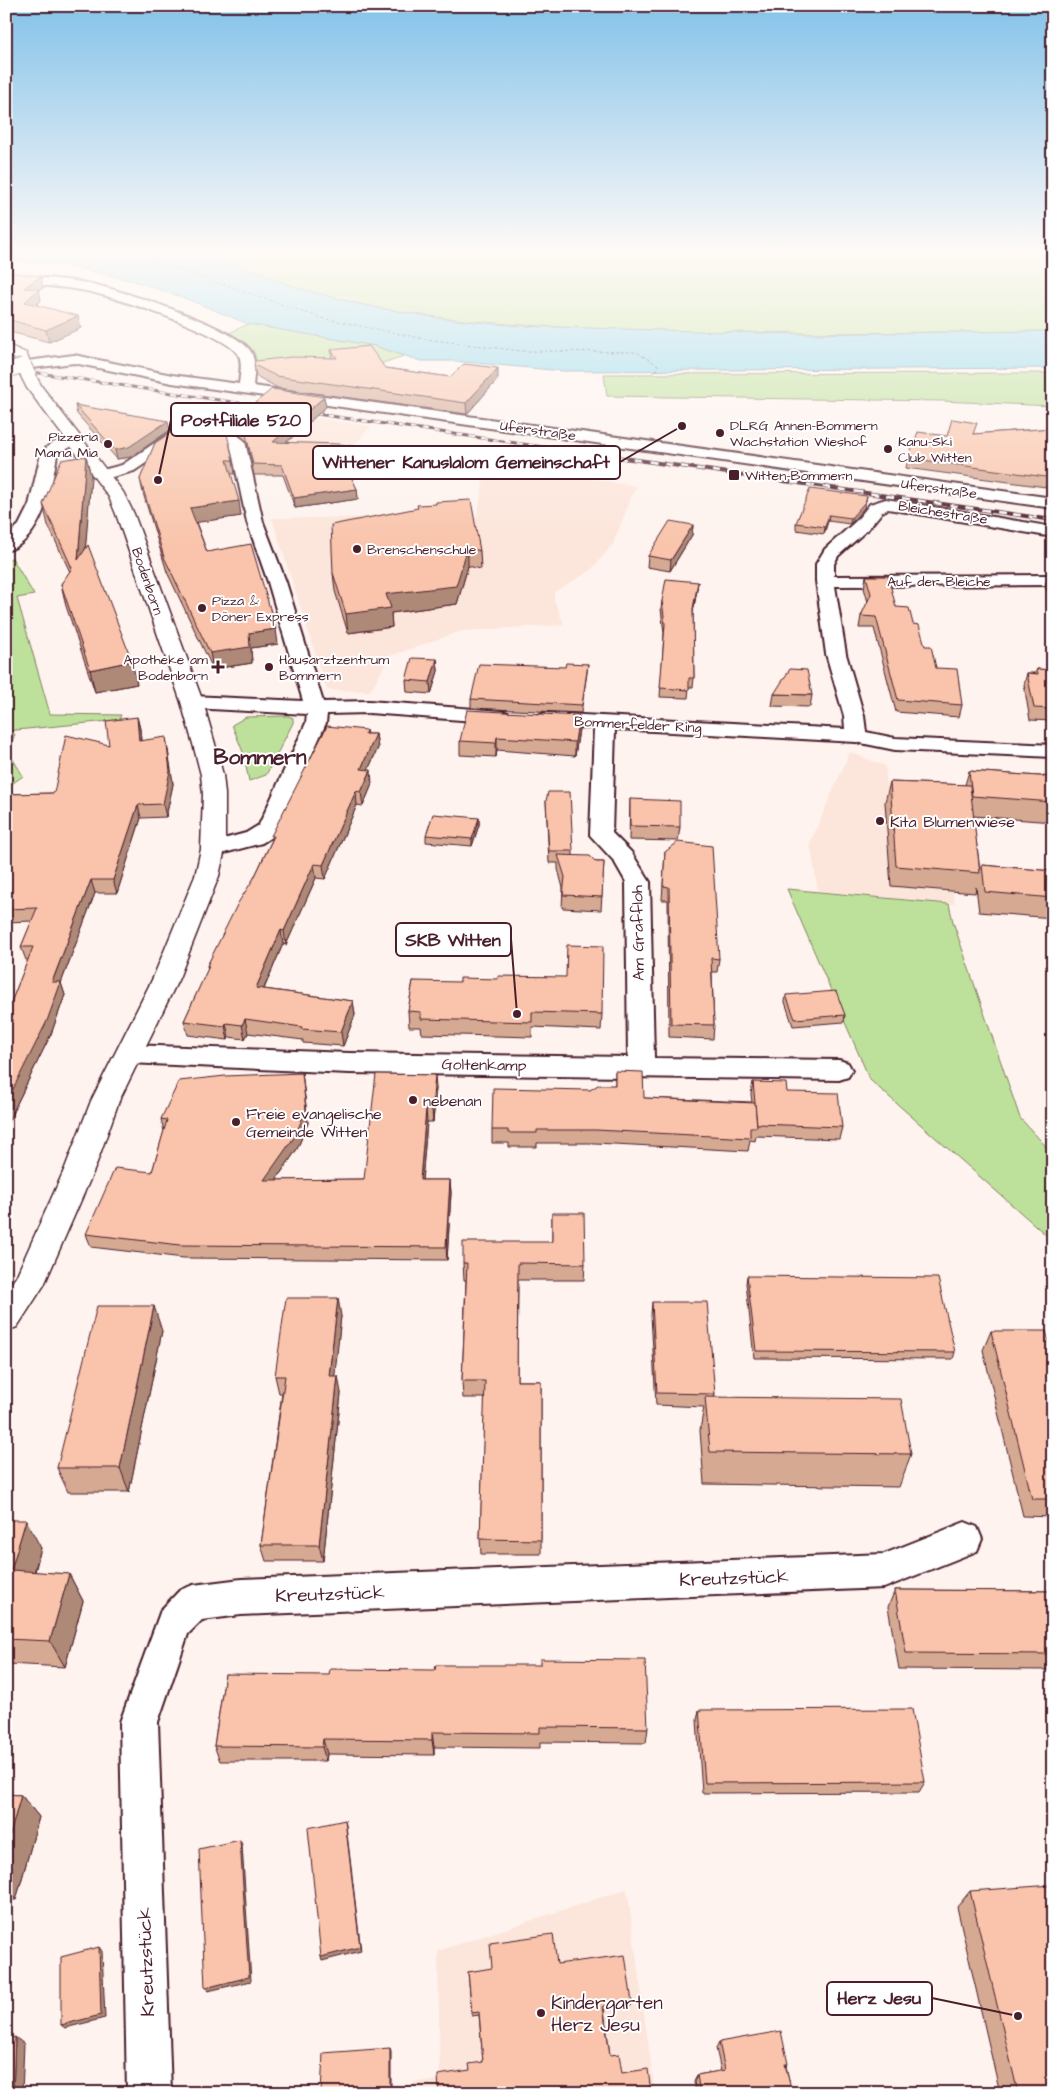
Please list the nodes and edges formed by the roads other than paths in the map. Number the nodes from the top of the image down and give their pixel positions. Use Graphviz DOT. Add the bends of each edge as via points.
graph roads {
  1 [pos="11,350"];
  2 [pos="242,350"];
  3 [pos="28,366"];
  4 [pos="6,371"];
  5 [pos="246,388"];
  6 [pos="74,440"];
  7 [pos="100,475"];
  8 [pos="1053,504"];
  9 [pos="1053,532"];
  10 [pos="6,546"];
  11 [pos="1053,580"];
  12 [pos="825,581"];
  13 [pos="192,702"];
  14 [pos="314,708"];
  15 [pos="604,722"];
  16 [pos="856,736"];
  17 [pos="1053,751"];
  18 [pos="213,849"];
  19 [pos="130,1054"];
  20 [pos="641,1066"];
  21 [pos="839,1070"];
  22 [pos="6,1317"];
  23 [pos="964,1539"];
  24 [pos="149,2093"];
  1 -- 3 [label="main road, Bodenborn"];
  2 -- 5 [label="street" via="247,362"];
  3 -- 4 [label="street, Uferstraße, bridge"];
  3 -- 5 [label="street, Uferstraße" via="74,359 172,379"];
  3 -- 6 [label="main road, Bodenborn" via="36,390"];
  5 -- 8 [label="street, Uferstraße"];
  6 -- 7 [label="main road, Bodenborn"];
  6 -- 10 [label="street" via="56,447 49,454 44,489 37,507 26,526"];
  7 -- 13 [label="main road, Bodenborn" via="117,496 125,514"];
  7 -- 14 [label="street" via="128,468 180,433 219,432 237,441 255,522 277,582"];
  9 -- 12 [label="street, Bleichestraße" via="886,504 876,508 831,553 825,564"];
  11 -- 12 [label="street, Auf der Bleiche"];
  12 -- 16 [label="street, Bleichestraße" via="836,654 854,716"];
  13 -- 14 [label="street, Bommerfelder Ring"];
  13 -- 18 [label="main road, Bodenborn" via="212,775"];
  14 -- 15 [label="street, Bommerfelder Ring" via="369,707"];
  14 -- 18 [label="street" via="316,723 268,829 254,838"];
  15 -- 16 [label="street, Bommerfelder Ring"];
  15 -- 20 [label="street, Am Graffloh" via="601,835 623,857 638,882"];
  16 -- 17 [label="street, Bommerfelder Ring" via="895,744"];
  18 -- 19 [label="main road, Bodenborn" via="207,876"];
  19 -- 20 [label="street, Goltenkamp" via="349,1063"];
  19 -- 22 [label="main road, Bodenborn" via="105,1101 80,1168 28,1285"];
  20 -- 21 [label="street, Goltenkamp"];
  23 -- 24 [label="street, Kreutzstück" via="884,1571 193,1602 174,1623 139,1722"];
}
